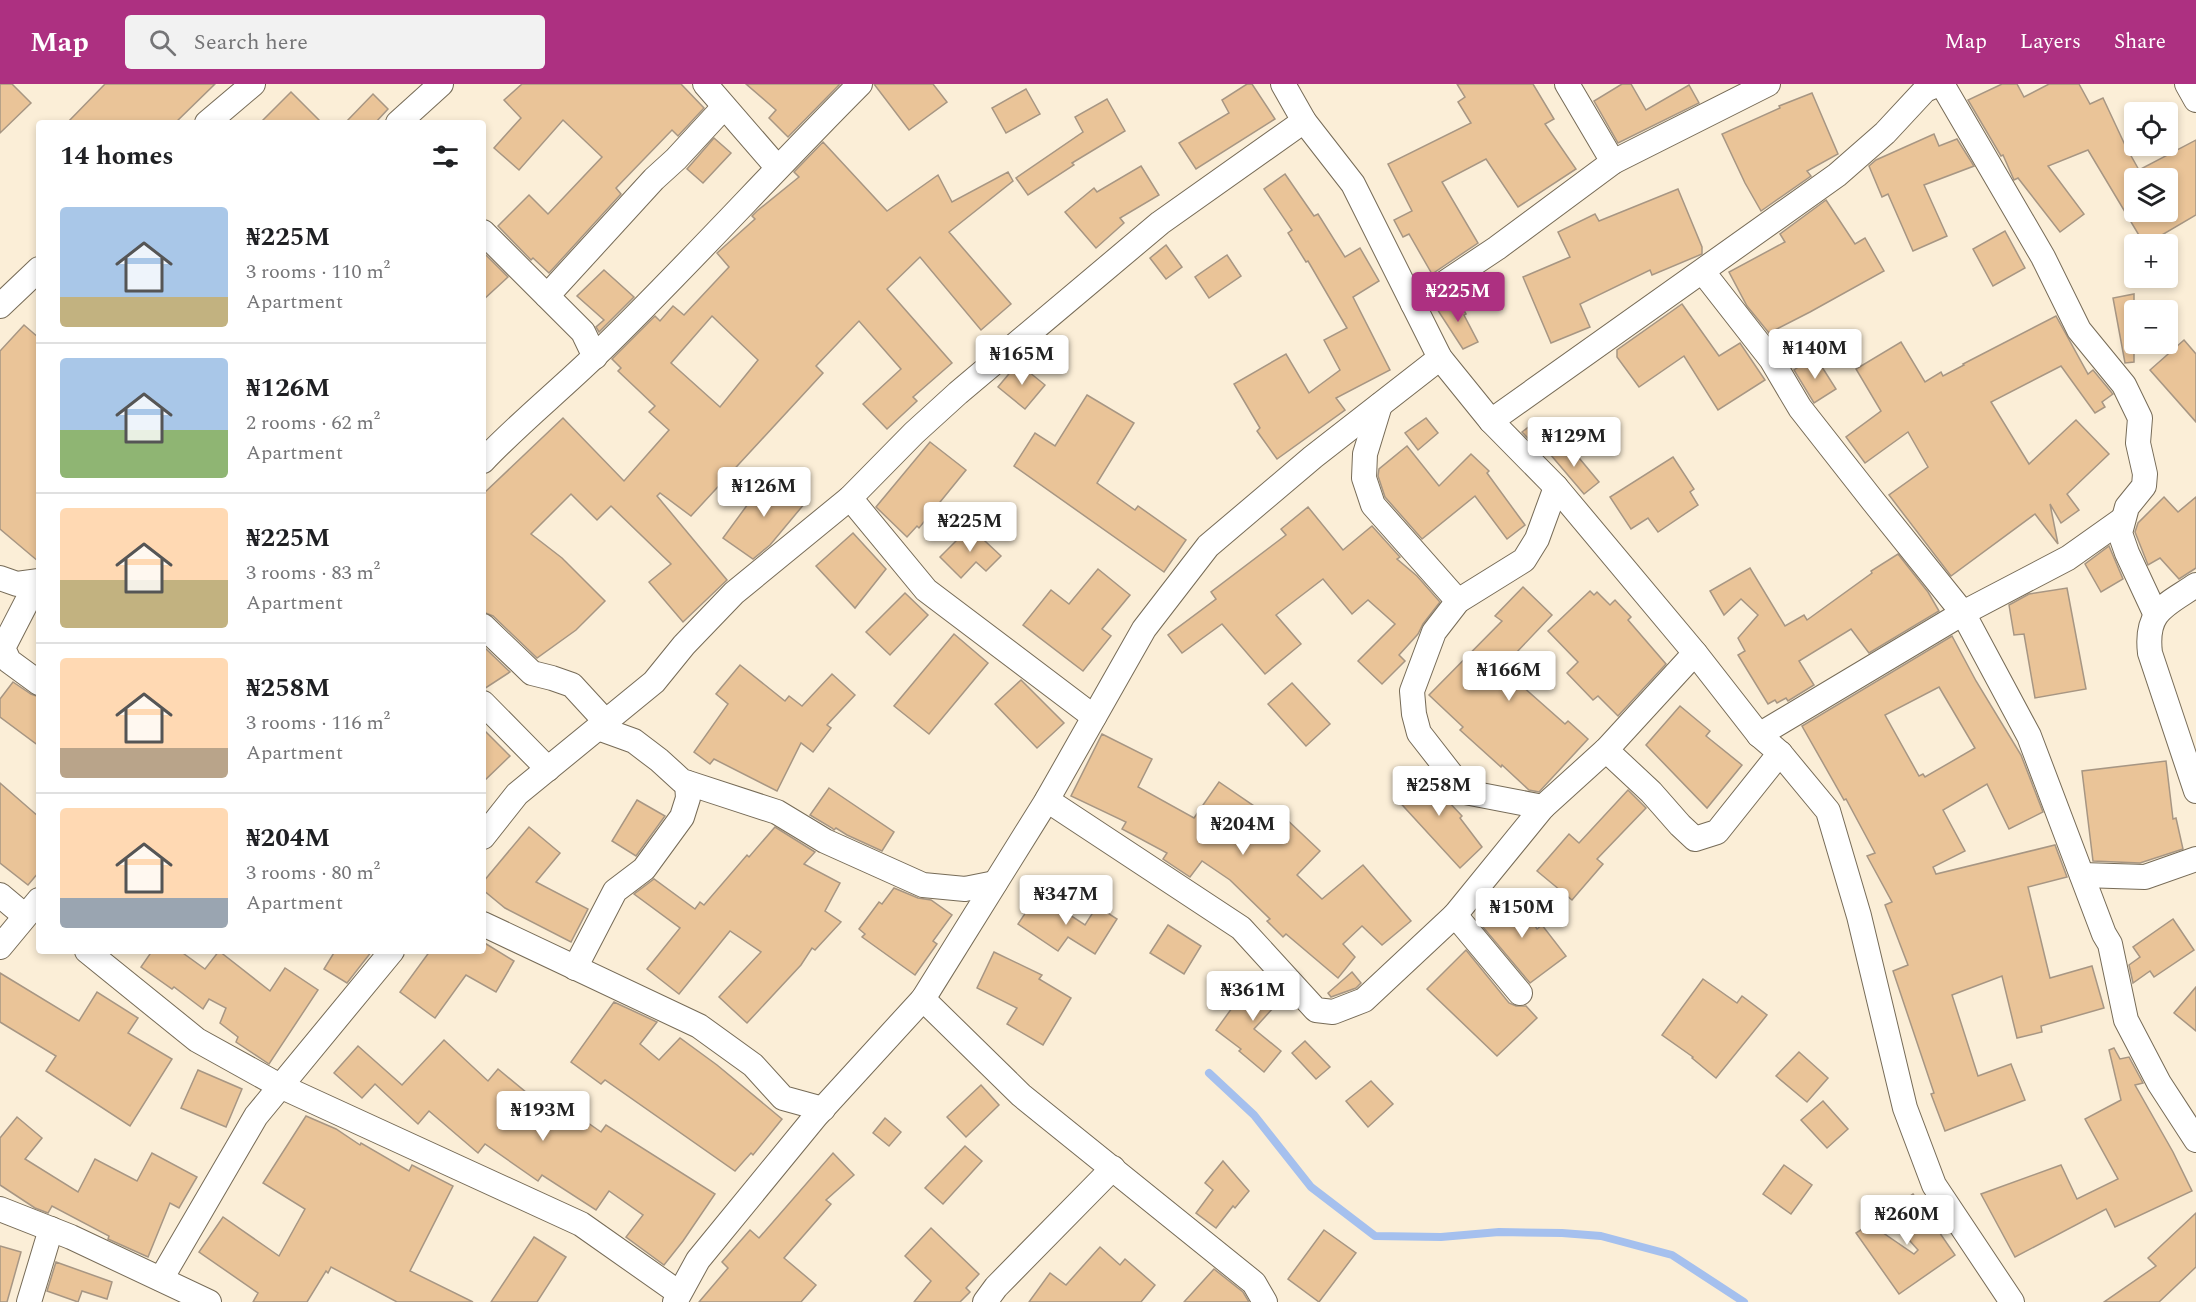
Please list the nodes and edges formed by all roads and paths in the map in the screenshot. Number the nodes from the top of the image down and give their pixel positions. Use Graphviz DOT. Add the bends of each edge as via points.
graph roads {
  1 [pos="253,84"];
  2 [pos="441,84"];
  3 [pos="705,84"];
  4 [pos="860,84"];
  5 [pos="1283,84"];
  6 [pos="1567,84"];
  7 [pos="1768,84"];
  8 [pos="2187,84"];
  9 [pos="1932,86"];
  10 [pos="2196,100"];
  11 [pos="724,107"];
  12 [pos="211,120"];
  13 [pos="401,120"];
  14 [pos="1304,121"];
  15 [pos="1613,162"];
  16 [pos="777,166"];
  17 [pos="486,235"];
  18 [pos="36,271"];
  19 [pos="1703,272"];
  20 [pos="547,296"];
  21 [pos="1413,304"];
  22 [pos="0,306"];
  23 [pos="595,357"];
  24 [pos="1440,358"];
  25 [pos="1380,405"];
  26 [pos="1491,422"];
  27 [pos="486,458"];
  28 [pos="1556,487"];
  29 [pos="850,498"];
  30 [pos="2124,519"];
  31 [pos="0,578"];
  32 [pos="36,581"];
  33 [pos="36,585"];
  34 [pos="2196,585"];
  35 [pos="1458,601"];
  36 [pos="1963,613"];
  37 [pos="2155,614"];
  38 [pos="486,629"];
  39 [pos="1695,653"];
  40 [pos="36,681"];
  41 [pos="486,706"];
  42 [pos="1094,717"];
  43 [pos="602,725"];
  44 [pos="1759,735"];
  45 [pos="1606,750"];
  46 [pos="1780,753"];
  47 [pos="548,769"];
  48 [pos="687,783"];
  49 [pos="2196,791"];
  50 [pos="1047,800"];
  51 [pos="1543,807"];
  52 [pos="486,833"];
  53 [pos="2190,864"];
  54 [pos="2082,875"];
  55 [pos="995,883"];
  56 [pos="0,895"];
  57 [pos="34,908"];
  58 [pos="1455,915"];
  59 [pos="486,925"];
  60 [pos="0,947"];
  61 [pos="97,954"];
  62 [pos="390,954"];
  63 [pos="575,968"];
  64 [pos="1520,993"];
  65 [pos="923,999"];
  66 [pos="280,1086"];
  67 [pos="823,1109"];
  68 [pos="2196,1140"];
  69 [pos="1113,1168"];
  70 [pos="0,1209"];
  71 [pos="51,1229"];
  72 [pos="161,1279"];
  73 [pos="1254,1296"];
  74 [pos="677,1298"];
  75 [pos="29,1302"];
  76 [pos="209,1302"];
  77 [pos="985,1302"];
  78 [pos="2012,1302"];
  1 -- 12 [label="street"];
  2 -- 13 [label="street"];
  3 -- 11 [label="street"];
  4 -- 16 [label="street"];
  5 -- 14 [label="street"];
  6 -- 15 [label="street"];
  7 -- 15 [label="street"];
  8 -- 10 [label="street"];
  9 -- 19 [label="street" via="1837,175"];
  9 -- 30 [label="street" via="2043,257 2079,330 2124,385 2140,418 2138,443 2144,486 2127,507"];
  11 -- 16 [label="street"];
  11 -- 20 [label="street"];
  14 -- 21 [label="street" via="1353,184"];
  14 -- 29 [label="street" via="1151,231 958,393"];
  15 -- 21 [label="street"];
  16 -- 23 [label="street"];
  17 -- 20 [label="street"];
  18 -- 22 [label="street"];
  19 -- 26 [label="street"];
  19 -- 36 [label="street" via="1771,359 1800,408"];
  20 -- 23 [label="street" via="583,332"];
  21 -- 24 [label="street"];
  23 -- 27 [label="street"];
  24 -- 25 [label="street"];
  24 -- 26 [label="street"];
  25 -- 35 [label="street" via="1365,454 1364,478 1373,505"];
  25 -- 42 [label="street" via="1208,546 1144,629"];
  26 -- 28 [label="street"];
  28 -- 35 [label="street" via="1537,539 1524,560"];
  28 -- 39 [label="street"];
  29 -- 42 [label="street" via="926,590"];
  29 -- 43 [label="street" via="734,593 654,682"];
  30 -- 36 [label="street" via="2068,558"];
  30 -- 37 [label="street" via="2120,533"];
  31 -- 32 [label="street" via="17,584"];
  33 -- 40 [label="street" via="3,648 9,661"];
  34 -- 37 [label="street"];
  35 -- 51 [label="street" via="1434,632 1412,691 1419,733 1466,792"];
  36 -- 44 [label="street"];
  36 -- 54 [label="street" via="2029,736"];
  37 -- 49 [label="street" via="2148,638 2150,653"];
  38 -- 43 [label="street" via="532,673 572,686"];
  39 -- 44 [label="street"];
  39 -- 45 [label="street"];
  41 -- 47 [label="street"];
  42 -- 50 [label="street"];
  43 -- 47 [label="street"];
  43 -- 48 [label="street" via="634,741"];
  44 -- 46 [label="street"];
  45 -- 46 [label="street" via="1695,840 1717,832"];
  45 -- 51 [label="street"];
  46 -- 78 [label="street" via="1828,811 1860,916 1905,1108 1934,1185"];
  47 -- 52 [label="street" via="517,794"];
  48 -- 55 [label="street" via="777,812 825,842 923,885 965,889"];
  48 -- 63 [label="street" via="688,798 682,816 644,869 615,891"];
  50 -- 55 [label="street"];
  50 -- 58 [label="street" via="1241,928 1316,1010 1334,1012 1364,1000"];
  51 -- 58 [label="street"];
  53 -- 54 [label="street" via="2145,878"];
  54 -- 68 [label="street" via="2110,944 2126,1020 2159,1083"];
  55 -- 65 [label="street"];
  56 -- 57 [label="street"];
  57 -- 60 [label="street"];
  58 -- 64 [label="street"];
  59 -- 63 [label="street"];
  61 -- 66 [label="street" via="197,1040"];
  62 -- 66 [label="street"];
  63 -- 67 [label="street" via="699,1026 753,1065 783,1098"];
  65 -- 67 [label="street"];
  65 -- 69 [label="street" via="1021,1095"];
  66 -- 72 [label="street" via="256,1116"];
  66 -- 74 [label="street" via="581,1224"];
  67 -- 74 [label="street" via="698,1260"];
  69 -- 73 [label="street"];
  69 -- 77 [label="street"];
  70 -- 71 [label="street"];
  71 -- 72 [label="street"];
  71 -- 75 [label="street"];
  72 -- 76 [label="street"];
}
